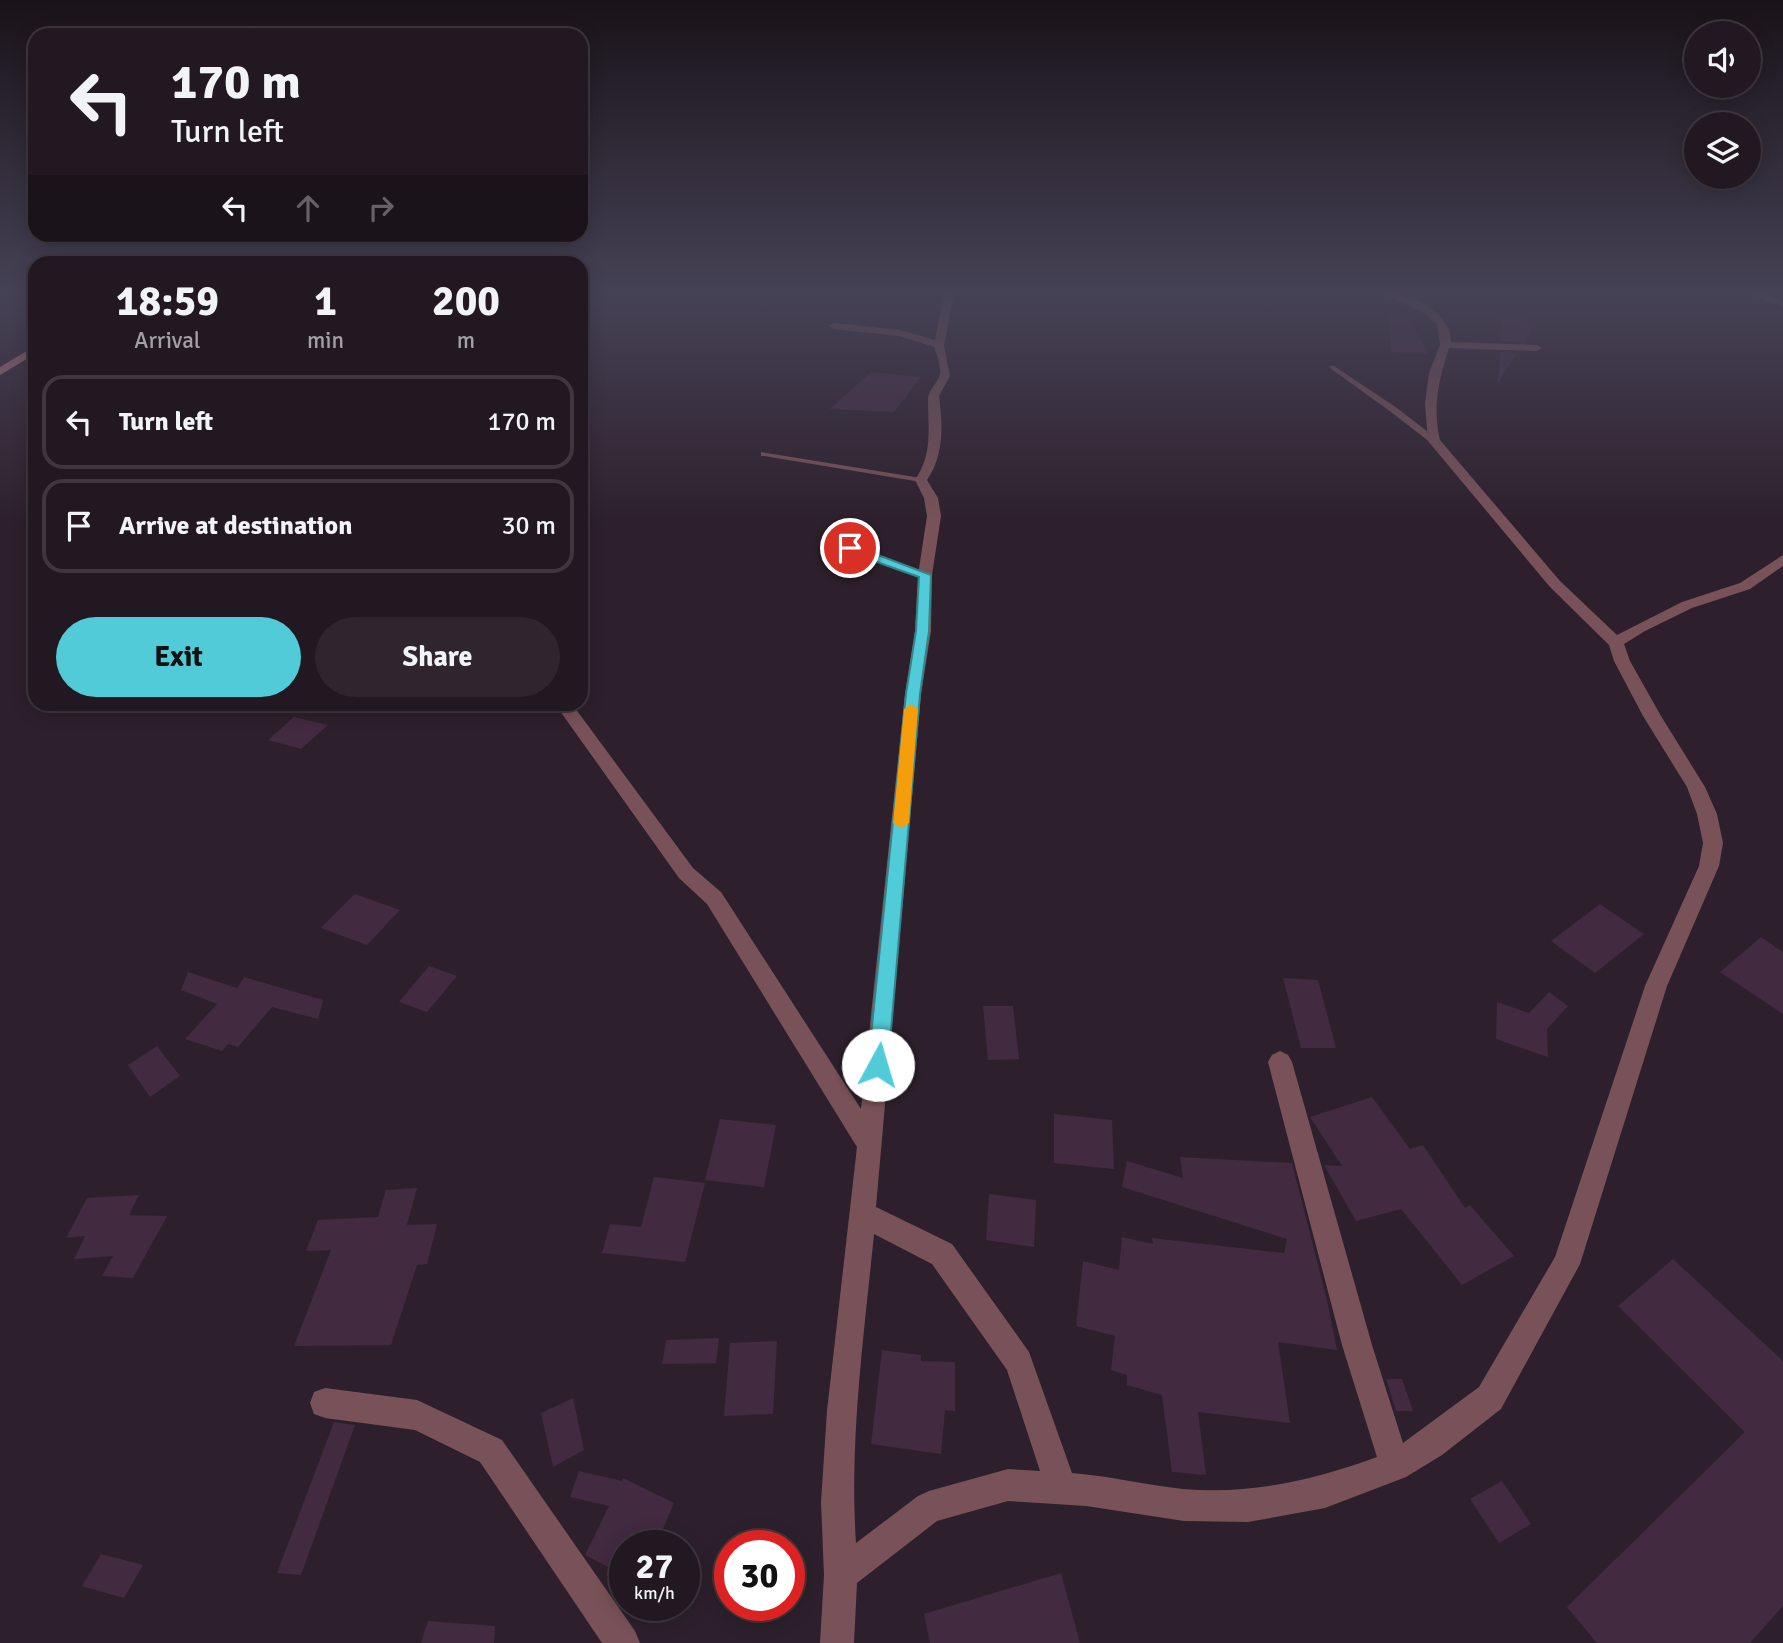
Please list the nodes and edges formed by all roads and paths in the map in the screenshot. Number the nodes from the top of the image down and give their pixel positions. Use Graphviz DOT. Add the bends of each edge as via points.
graph roads {
  1 [pos="944,371"];
  2 [pos="1337,371"];
  3 [pos="1436,371"];
  4 [pos="1434,441"];
  5 [pos="764,454"];
  6 [pos="921,480"];
  7 [pos="825,541"];
  8 [pos="1783,559"];
  9 [pos="925,575"];
  10 [pos="1616,643"];
  11 [pos="569,711"];
  12 [pos="1280,1062"];
  13 [pos="869,1144"];
  14 [pos="862,1214"];
  15 [pos="324,1403"];
  16 [pos="1395,1466"];
  17 [pos="1062,1489"];
  18 [pos="841,1575"];
  19 [pos="623,1643"];
  20 [pos="837,1643"];
  1 -- 6 [label="street" via="933,396 934,456"];
  2 -- 4 [label="lane"];
  3 -- 4 [label="street"];
  4 -- 10 [label="street" via="1555,584"];
  5 -- 6 [label="lane"];
  6 -- 9 [label="street" via="931,498 933,516"];
  7 -- 9 [label="lane"];
  8 -- 10 [label="street" via="1745,586 1687,606"];
  9 -- 13 [label="street"];
  10 -- 16 [label="street" via="1652,716 1696,787 1713,843 1709,866 1656,986 1566,1264 1490,1398"];
  11 -- 13 [label="street" via="686,873 714,898"];
  12 -- 16 [label="street"];
  13 -- 14 [label="street"];
  14 -- 17 [label="street" via="942,1254 1019,1362"];
  14 -- 18 [label="street" via="842,1411 837,1502"];
  15 -- 19 [label="street" via="417,1415 491,1451"];
  16 -- 17 [label="street" via="1325,1492 1248,1506 1184,1505"];
  17 -- 18 [label="street" via="1008,1485 929,1507"];
  18 -- 20 [label="street"];
}
